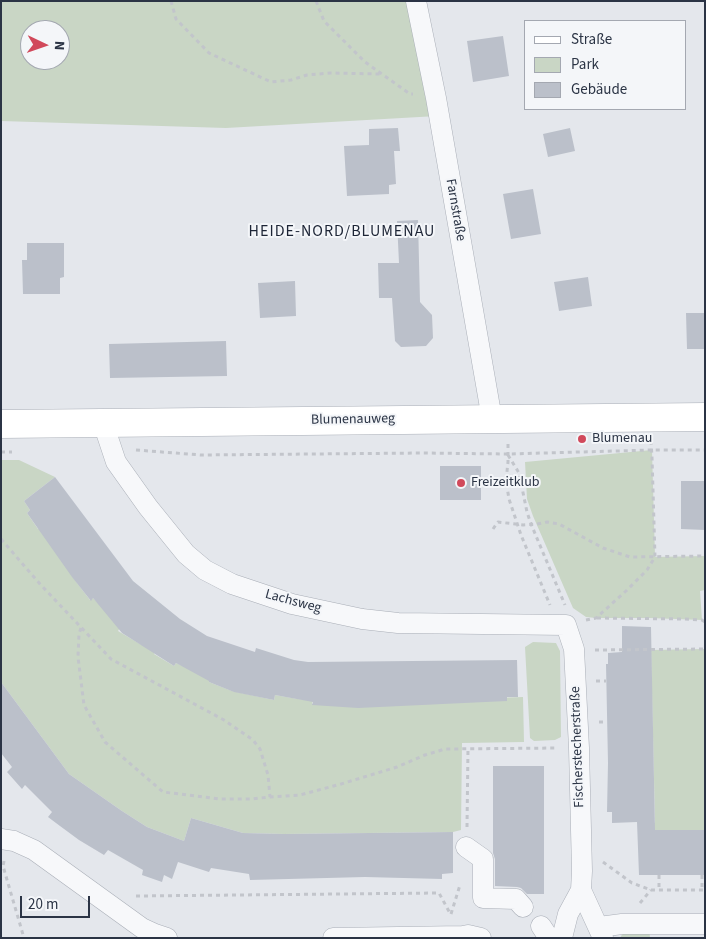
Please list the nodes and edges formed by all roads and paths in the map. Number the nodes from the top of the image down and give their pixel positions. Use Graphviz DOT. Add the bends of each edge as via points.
graph roads {
  1 [pos="171,1"];
  2 [pos="316,1"];
  3 [pos="416,1"];
  4 [pos="382,74"];
  5 [pos="436,98"];
  6 [pos="705,417"];
  7 [pos="650,418"];
  8 [pos="500,419"];
  9 [pos="1,424"];
  10 [pos="108,436"];
  11 [pos="652,450"];
  12 [pos="705,450"];
  13 [pos="508,454"];
  14 [pos="516,524"];
  15 [pos="531,524"];
  16 [pos="493,529"];
  17 [pos="1,539"];
  18 [pos="705,556"];
  19 [pos="655,557"];
  20 [pos="596,618"];
  21 [pos="705,622"];
  22 [pos="566,624"];
  23 [pos="81,628"];
  24 [pos="574,649"];
  25 [pos="705,649"];
  26 [pos="599,681"];
  27 [pos="606,681"];
  28 [pos="599,722"];
  29 [pos="607,722"];
  30 [pos="579,748"];
  31 [pos="270,797"];
  32 [pos="3,839"];
  33 [pos="466,847"];
  34 [pos="581,871"];
  35 [pos="659,875"];
  36 [pos="702,875"];
  37 [pos="659,890"];
  38 [pos="704,890"];
  39 [pos="98,896"];
  40 [pos="519,900"];
  41 [pos="705,924"];
  42 [pos="598,934"];
  43 [pos="472,937"];
  44 [pos="24,938"];
  45 [pos="167,938"];
  46 [pos="332,938"];
  47 [pos="562,938"];
  1 -- 4 [label="path" via="176,19 209,53 271,82 314,74"];
  2 -- 4 [label="path" via="324,21 365,62"];
  3 -- 5 [label="street, Farnstraße"];
  4 -- 5 [label="path" via="410,94"];
  5 -- 8 [label="street, Farnstraße"];
  6 -- 7 [label="street, Blumenauweg"];
  7 -- 8 [label="street, Blumenauweg"];
  7 -- 11 [label="path"];
  8 -- 10 [label="street, Blumenauweg"];
  8 -- 13 [label="path"];
  9 -- 10 [label="street, Blumenauweg"];
  10 -- 13 [label="path" via="201,455"];
  10 -- 22 [label="street, Lachsweg" via="116,462 186,554 205,570 232,584 292,604 362,619 398,623"];
  11 -- 12 [label="path"];
  11 -- 13 [label="path"];
  11 -- 19 [label="path"];
  13 -- 14 [label="path" via="506,482"];
  13 -- 15 [label="path" via="519,473"];
  14 -- 15 [label="path"];
  14 -- 16 [label="path" via="498,522"];
  14 -- 22 [label="path" via="550,606"];
  15 -- 19 [label="path" via="559,524 603,548 630,557"];
  15 -- 22 [label="path" via="568,610"];
  17 -- 23 [label="path"];
  18 -- 19 [label="path"];
  19 -- 20 [label="path" via="647,570"];
  20 -- 21 [label="path"];
  20 -- 22 [label="path"];
  22 -- 24 [label="street, Fischerstecherstraße"];
  23 -- 31 [label="path" via="111,660 224,720 253,740 260,749 268,774"];
  23 -- 31 [label="path" via="78,656 84,705 105,742 163,792 220,798"];
  24 -- 25 [label="path"];
  24 -- 30 [label="street, Fischerstecherstraße"];
  26 -- 27 [label="path"];
  28 -- 29 [label="path"];
  30 -- 31 [label="path" via="445,749 300,796"];
  30 -- 34 [label="street, Fischerstecherstraße"];
  32 -- 39 [label="street" via="34,850"];
  32 -- 44 [label="path" via="4,866"];
  33 -- 40 [label="street" via="483,859 483,898"];
  34 -- 37 [label="path" via="601,860 632,883"];
  34 -- 42 [label="street"];
  34 -- 47 [label="street"];
  35 -- 37 [label="path"];
  36 -- 38 [label="path"];
  37 -- 38 [label="path"];
  39 -- 43 [label="path" via="439,893"];
  39 -- 45 [label="street" via="142,928"];
  41 -- 42 [label="street" via="622,924"];
  43 -- 46 [label="street"];
}
